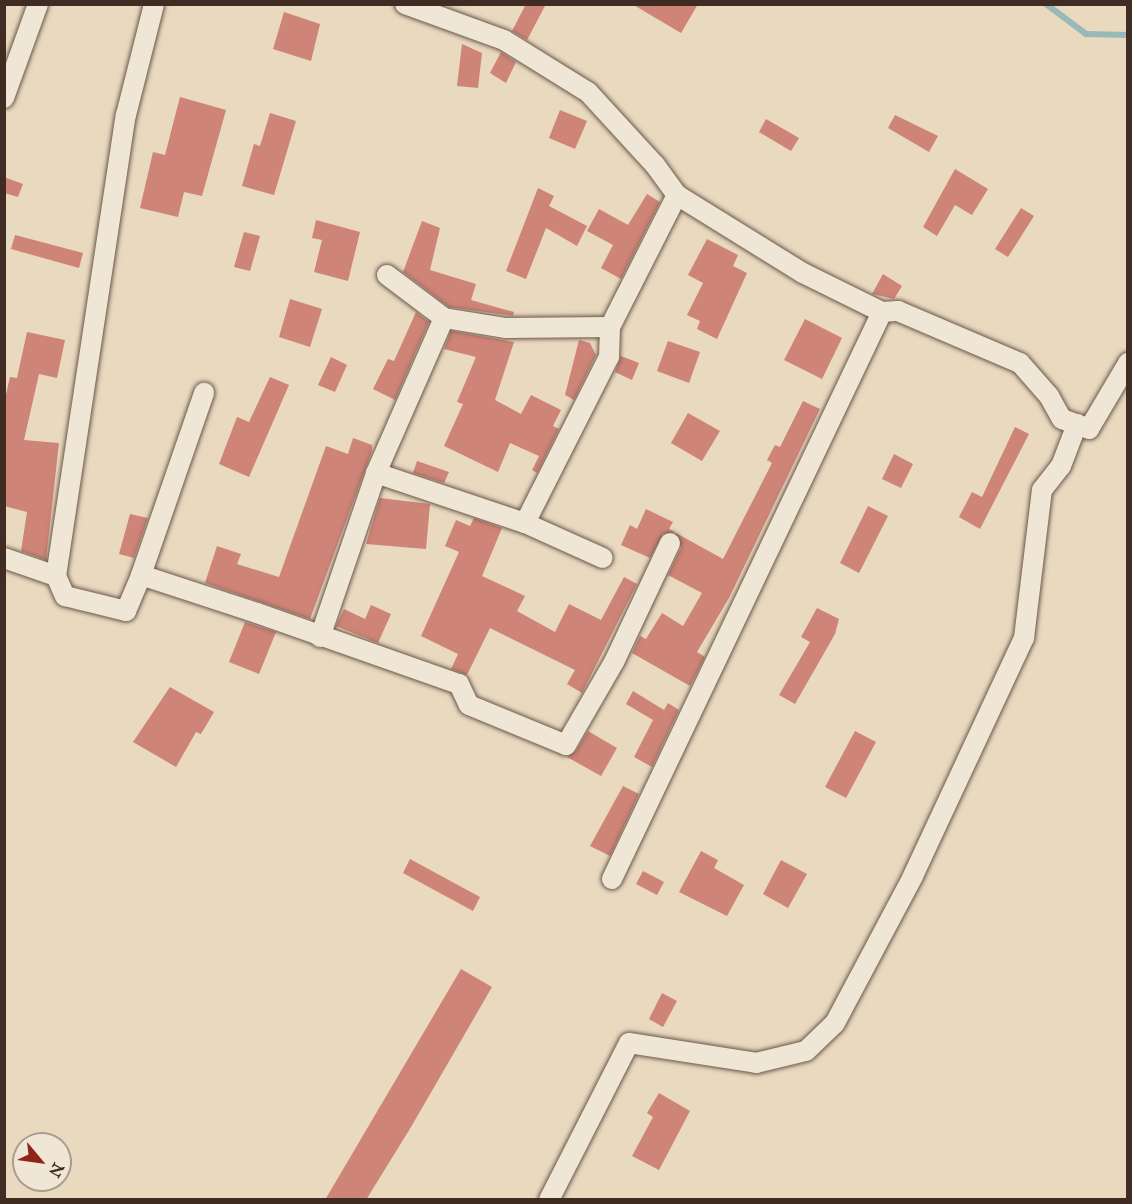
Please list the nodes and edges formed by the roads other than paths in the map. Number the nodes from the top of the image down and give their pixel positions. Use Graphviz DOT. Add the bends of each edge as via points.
graph roads {
  1 [pos="38,4"];
  2 [pos="154,4"];
  3 [pos="405,4"];
  4 [pos="4,98"];
  5 [pos="677,195"];
  6 [pos="387,275"];
  7 [pos="882,312"];
  8 [pos="444,318"];
  9 [pos="610,327"];
  10 [pos="1128,363"];
  11 [pos="204,393"];
  12 [pos="1077,424"];
  13 [pos="376,473"];
  14 [pos="525,524"];
  15 [pos="670,543"];
  16 [pos="4,558"];
  17 [pos="603,558"];
  18 [pos="141,575"];
  19 [pos="56,576"];
  20 [pos="320,637"];
  21 [pos="612,879"];
  22 [pos="549,1200"];
  1 -- 4 [label="street"];
  2 -- 19 [label="street" via="126,115"];
  3 -- 5 [label="street" via="504,40 588,92"];
  5 -- 7 [label="street" via="803,273"];
  5 -- 9 [label="street"];
  6 -- 8 [label="street"];
  7 -- 12 [label="street" via="898,312 1020,363 1049,396 1062,419"];
  7 -- 21 [label="street"];
  8 -- 9 [label="street" via="506,328"];
  8 -- 13 [label="street"];
  9 -- 14 [label="street" via="609,357"];
  10 -- 12 [label="street" via="1089,429"];
  11 -- 18 [label="street"];
  12 -- 22 [label="street" via="1061,466 1042,490 1024,638 913,876 835,1023 806,1051 756,1063 629,1043"];
  13 -- 14 [label="street"];
  13 -- 20 [label="street"];
  14 -- 17 [label="street"];
  15 -- 20 [label="street" via="615,660 566,745 469,705 459,684"];
  16 -- 19 [label="street"];
  18 -- 19 [label="street" via="126,611 65,596"];
  18 -- 20 [label="street"];
}
